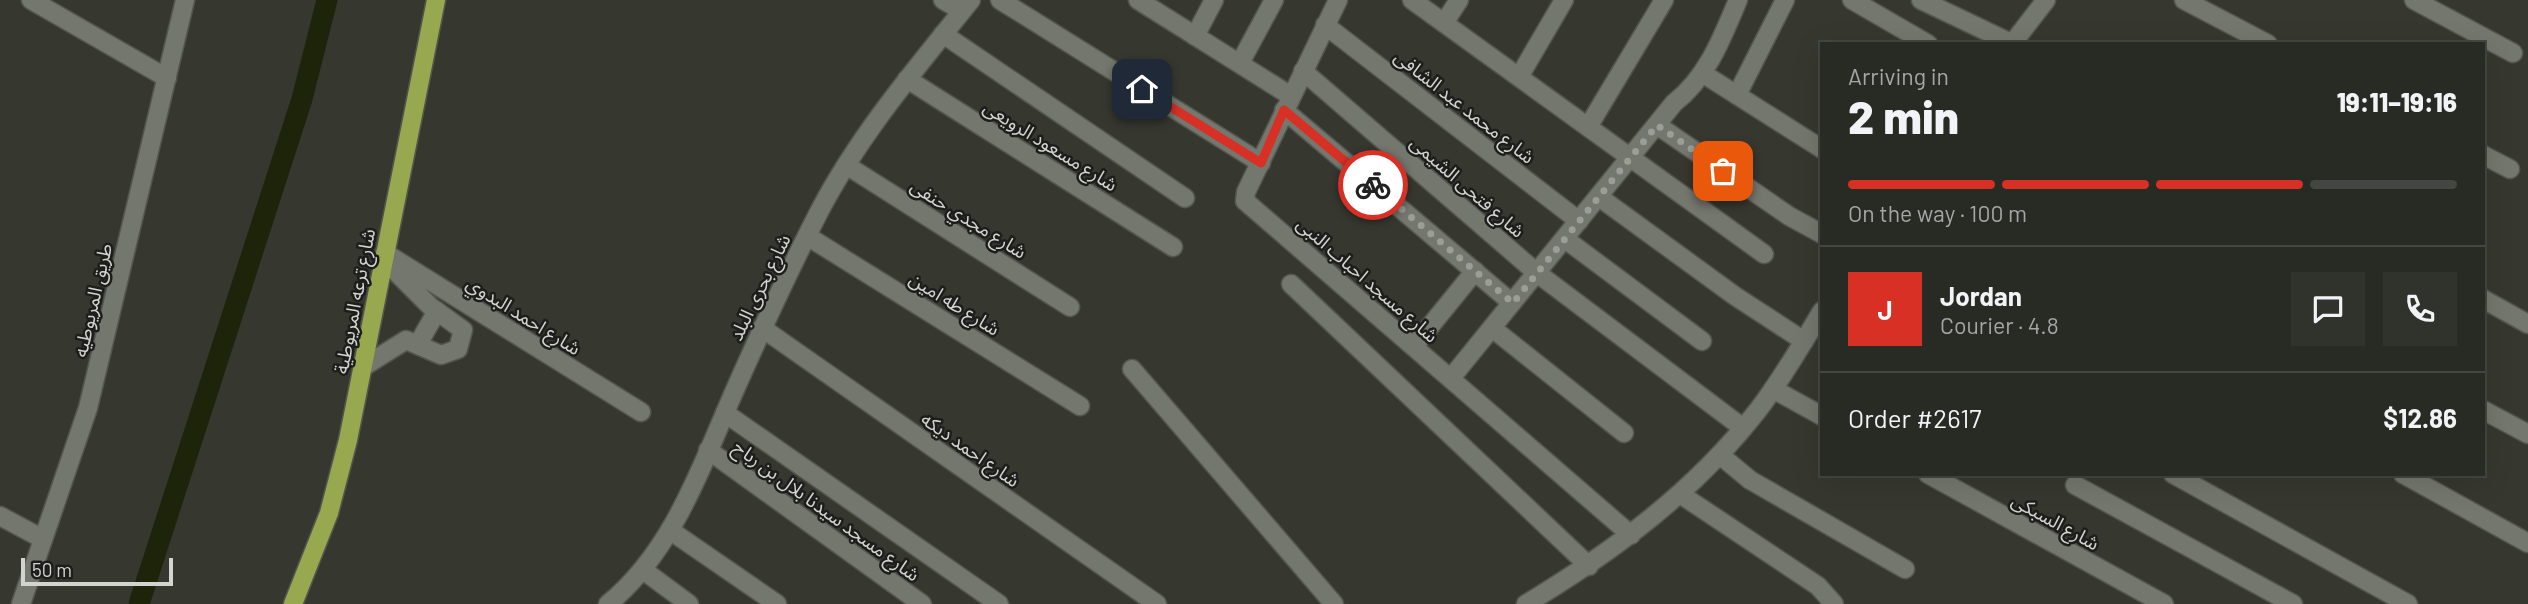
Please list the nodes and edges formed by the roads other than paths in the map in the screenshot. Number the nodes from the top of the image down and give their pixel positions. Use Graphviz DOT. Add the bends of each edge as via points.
graph roads {
  1 [pos="31,0"];
  2 [pos="185,0"];
  3 [pos="436,0"];
  4 [pos="943,0"];
  5 [pos="1000,0"];
  6 [pos="1138,0"];
  7 [pos="1214,0"];
  8 [pos="1274,0"];
  9 [pos="1338,0"];
  10 [pos="1412,0"];
  11 [pos="1459,0"];
  12 [pos="1564,0"];
  13 [pos="1664,0"];
  14 [pos="1738,0"];
  15 [pos="1785,0"];
  16 [pos="1852,0"];
  17 [pos="1921,0"];
  18 [pos="2046,0"];
  19 [pos="2184,0"];
  20 [pos="2414,0"];
  21 [pos="966,6"];
  22 [pos="1444,23"];
  23 [pos="1325,25"];
  24 [pos="943,34"];
  25 [pos="1195,36"];
  26 [pos="1925,42"];
  27 [pos="2009,42"];
  28 [pos="2014,42"];
  29 [pos="2264,42"];
  30 [pos="2513,52"];
  31 [pos="1240,64"];
  32 [pos="1303,71"];
  33 [pos="1702,73"];
  34 [pos="1519,77"];
  35 [pos="167,78"];
  36 [pos="907,79"];
  37 [pos="1737,95"];
  38 [pos="1288,103"];
  39 [pos="1657,125"];
  40 [pos="1588,127"];
  41 [pos="1820,148"];
  42 [pos="2485,156"];
  43 [pos="1631,158"];
  44 [pos="1261,163"];
  45 [pos="846,165"];
  46 [pos="2510,169"];
  47 [pos="1599,197"];
  48 [pos="1185,198"];
  49 [pos="1579,221"];
  50 [pos="1820,233"];
  51 [pos="807,236"];
  52 [pos="1565,239"];
  53 [pos="1173,247"];
  54 [pos="1764,254"];
  55 [pos="384,257"];
  56 [pos="1475,271"];
  57 [pos="1537,273"];
  58 [pos="1291,284"];
  59 [pos="2485,300"];
  60 [pos="1513,303"];
  61 [pos="1070,307"];
  62 [pos="437,311"];
  63 [pos="1820,314"];
  64 [pos="2528,324"];
  65 [pos="762,328"];
  66 [pos="1492,328"];
  67 [pos="1702,341"];
  68 [pos="1804,341"];
  69 [pos="418,344"];
  70 [pos="1414,346"];
  71 [pos="363,367"];
  72 [pos="1132,369"];
  73 [pos="1451,378"];
  74 [pos="1773,389"];
  75 [pos="1080,405"];
  76 [pos="2485,411"];
  77 [pos="641,412"];
  78 [pos="725,413"];
  79 [pos="1820,415"];
  80 [pos="1743,428"];
  81 [pos="1624,433"];
  82 [pos="2528,434"];
  83 [pos="708,450"];
  84 [pos="1720,455"];
  85 [pos="1932,476"];
  86 [pos="2176,476"];
  87 [pos="2407,476"];
  88 [pos="2075,485"];
  89 [pos="1681,494"];
  90 [pos="0,516"];
  91 [pos="671,531"];
  92 [pos="1631,535"];
  93 [pos="43,538"];
  94 [pos="2528,543"];
  95 [pos="1588,566"];
  96 [pos="1905,569"];
  97 [pos="643,570"];
  98 [pos="21,604"];
  99 [pos="293,604"];
  100 [pos="608,604"];
  101 [pos="689,604"];
  102 [pos="777,604"];
  103 [pos="922,604"];
  104 [pos="999,604"];
  105 [pos="1157,604"];
  106 [pos="1334,604"];
  107 [pos="1526,604"];
  108 [pos="1834,604"];
  109 [pos="2164,604"];
  110 [pos="2293,604"];
  111 [pos="2408,604"];
  1 -- 35 [label="street"];
  2 -- 35 [label="street, طريق المريوطيه"];
  3 -- 55 [label="main road, شارع ترعه المريوطية"];
  4 -- 21 [label="street"];
  5 -- 44 [label="street"];
  6 -- 25 [label="street"];
  7 -- 25 [label="street"];
  8 -- 31 [label="street"];
  9 -- 23 [label="street, شارع مسجد احباب النبى"];
  10 -- 22 [label="street"];
  11 -- 22 [label="street"];
  12 -- 34 [label="street"];
  13 -- 40 [label="street"];
  14 -- 33 [label="street"];
  15 -- 37 [label="street"];
  16 -- 26 [label="street"];
  17 -- 27 [label="street"];
  18 -- 28 [label="street"];
  19 -- 29 [label="street"];
  20 -- 30 [label="street"];
  21 -- 24 [label="street, شارع بحرى البلد"];
  22 -- 34 [label="street"];
  23 -- 32 [label="street, شارع مسجد احباب النبى"];
  23 -- 49 [label="street, شارع محمد عبد الشافى"];
  24 -- 36 [label="street, شارع بحرى البلد"];
  24 -- 48 [label="street"];
  25 -- 31 [label="street"];
  31 -- 38 [label="street"];
  32 -- 38 [label="street, شارع مسجد احباب النبى"];
  32 -- 57 [label="street, شارع فتحى الشيمى"];
  33 -- 37 [label="street"];
  33 -- 39 [label="street"];
  34 -- 40 [label="street"];
  35 -- 93 [label="street, طريق المريوطيه" via="88,408"];
  36 -- 45 [label="street, شارع بحرى البلد"];
  36 -- 53 [label="street, شارع مسعود الرويعى"];
  37 -- 41 [label="street"];
  38 -- 44 [label="street, شارع مسجد احباب النبى"];
  38 -- 56 [label="street"];
  39 -- 43 [label="street"];
  39 -- 50 [label="street"];
  40 -- 43 [label="street"];
  42 -- 46 [label="street"];
  43 -- 47 [label="street"];
  43 -- 54 [label="street"];
  44 -- 70 [label="street, شارع مسجد احباب النبى" via="1245,201"];
  45 -- 51 [label="street, شارع بحرى البلد"];
  45 -- 61 [label="street, شارع مجدي حنفى"];
  47 -- 49 [label="street"];
  47 -- 68 [label="street"];
  49 -- 52 [label="street"];
  51 -- 65 [label="street, شارع بحرى البلد"];
  51 -- 75 [label="street, شارع طه امين"];
  52 -- 57 [label="street"];
  52 -- 67 [label="street"];
  55 -- 62 [label="street"];
  55 -- 71 [label="main road, شارع ترعه المريوطية"];
  55 -- 77 [label="street, شارع احمد البدوي"];
  56 -- 60 [label="street"];
  56 -- 70 [label="street"];
  57 -- 60 [label="street"];
  57 -- 80 [label="street, شارع فتحى الشيمى"];
  58 -- 95 [label="street"];
  59 -- 64 [label="street"];
  60 -- 66 [label="street"];
  62 -- 69 [label="street"];
  62 -- 69 [label="street" via="463,330 458,349 441,355"];
  63 -- 68 [label="street"];
  65 -- 78 [label="street, شارع بحرى البلد"];
  65 -- 105 [label="street, شارع احمد ديكه"];
  66 -- 73 [label="street"];
  66 -- 81 [label="street"];
  68 -- 74 [label="street"];
  69 -- 71 [label="street" via="401,342"];
  70 -- 73 [label="street, شارع مسجد احباب النبى"];
  71 -- 99 [label="main road, شارع ترعه المريوطية" via="329,513"];
  72 -- 106 [label="street"];
  73 -- 92 [label="street, شارع مسجد احباب النبى"];
  74 -- 79 [label="street"];
  74 -- 80 [label="street"];
  76 -- 82 [label="street"];
  78 -- 83 [label="street, شارع بحرى البلد"];
  78 -- 104 [label="street"];
  80 -- 84 [label="street"];
  83 -- 91 [label="street, شارع بحرى البلد"];
  83 -- 103 [label="street, شارع مسجد سيدنا بلال بن رباح"];
  84 -- 89 [label="street"];
  84 -- 96 [label="street" via="1750,480"];
  85 -- 109 [label="street, شارع السبكى"];
  86 -- 111 [label="street"];
  87 -- 94 [label="street"];
  88 -- 110 [label="street"];
  89 -- 92 [label="street"];
  89 -- 108 [label="street" via="1818,586"];
  90 -- 93 [label="street"];
  91 -- 97 [label="street, شارع بحرى البلد"];
  91 -- 102 [label="street"];
  92 -- 95 [label="street"];
  93 -- 98 [label="street, طريق المريوطيه"];
  95 -- 107 [label="street"];
  97 -- 100 [label="street, شارع بحرى البلد"];
  97 -- 101 [label="street"];
}
